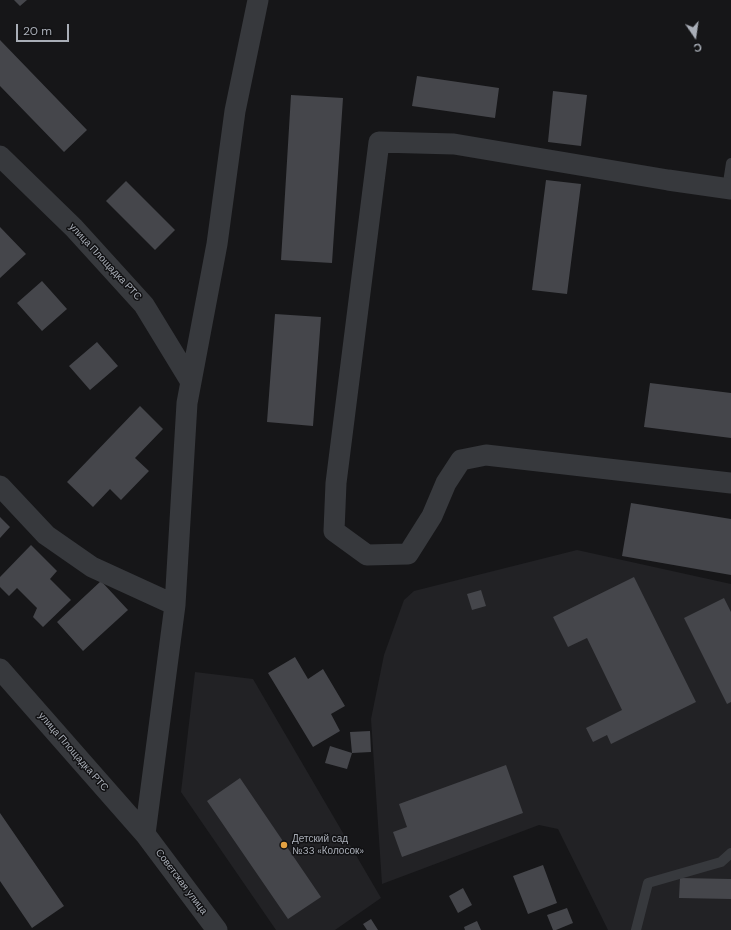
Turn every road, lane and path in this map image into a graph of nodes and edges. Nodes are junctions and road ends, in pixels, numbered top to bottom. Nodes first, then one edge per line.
1 (258, 0) edge
2 (0, 156) edge
3 (731, 163) edge
4 (729, 189) edge
5 (191, 382) junction
6 (731, 483) edge
7 (0, 486) edge
8 (175, 605) junction
9 (0, 669) edge
10 (145, 834) junction
11 (731, 853) edge
12 (217, 930) edge
13 (636, 930) edge

1 - 5 street
2 - 5 street, улица Площадка РТС
3 - 4 lane
4 - 6 street
5 - 8 street
7 - 8 street
8 - 10 street
9 - 10 street, улица Площадка РТС
10 - 12 street, Советская улица
11 - 13 lane

